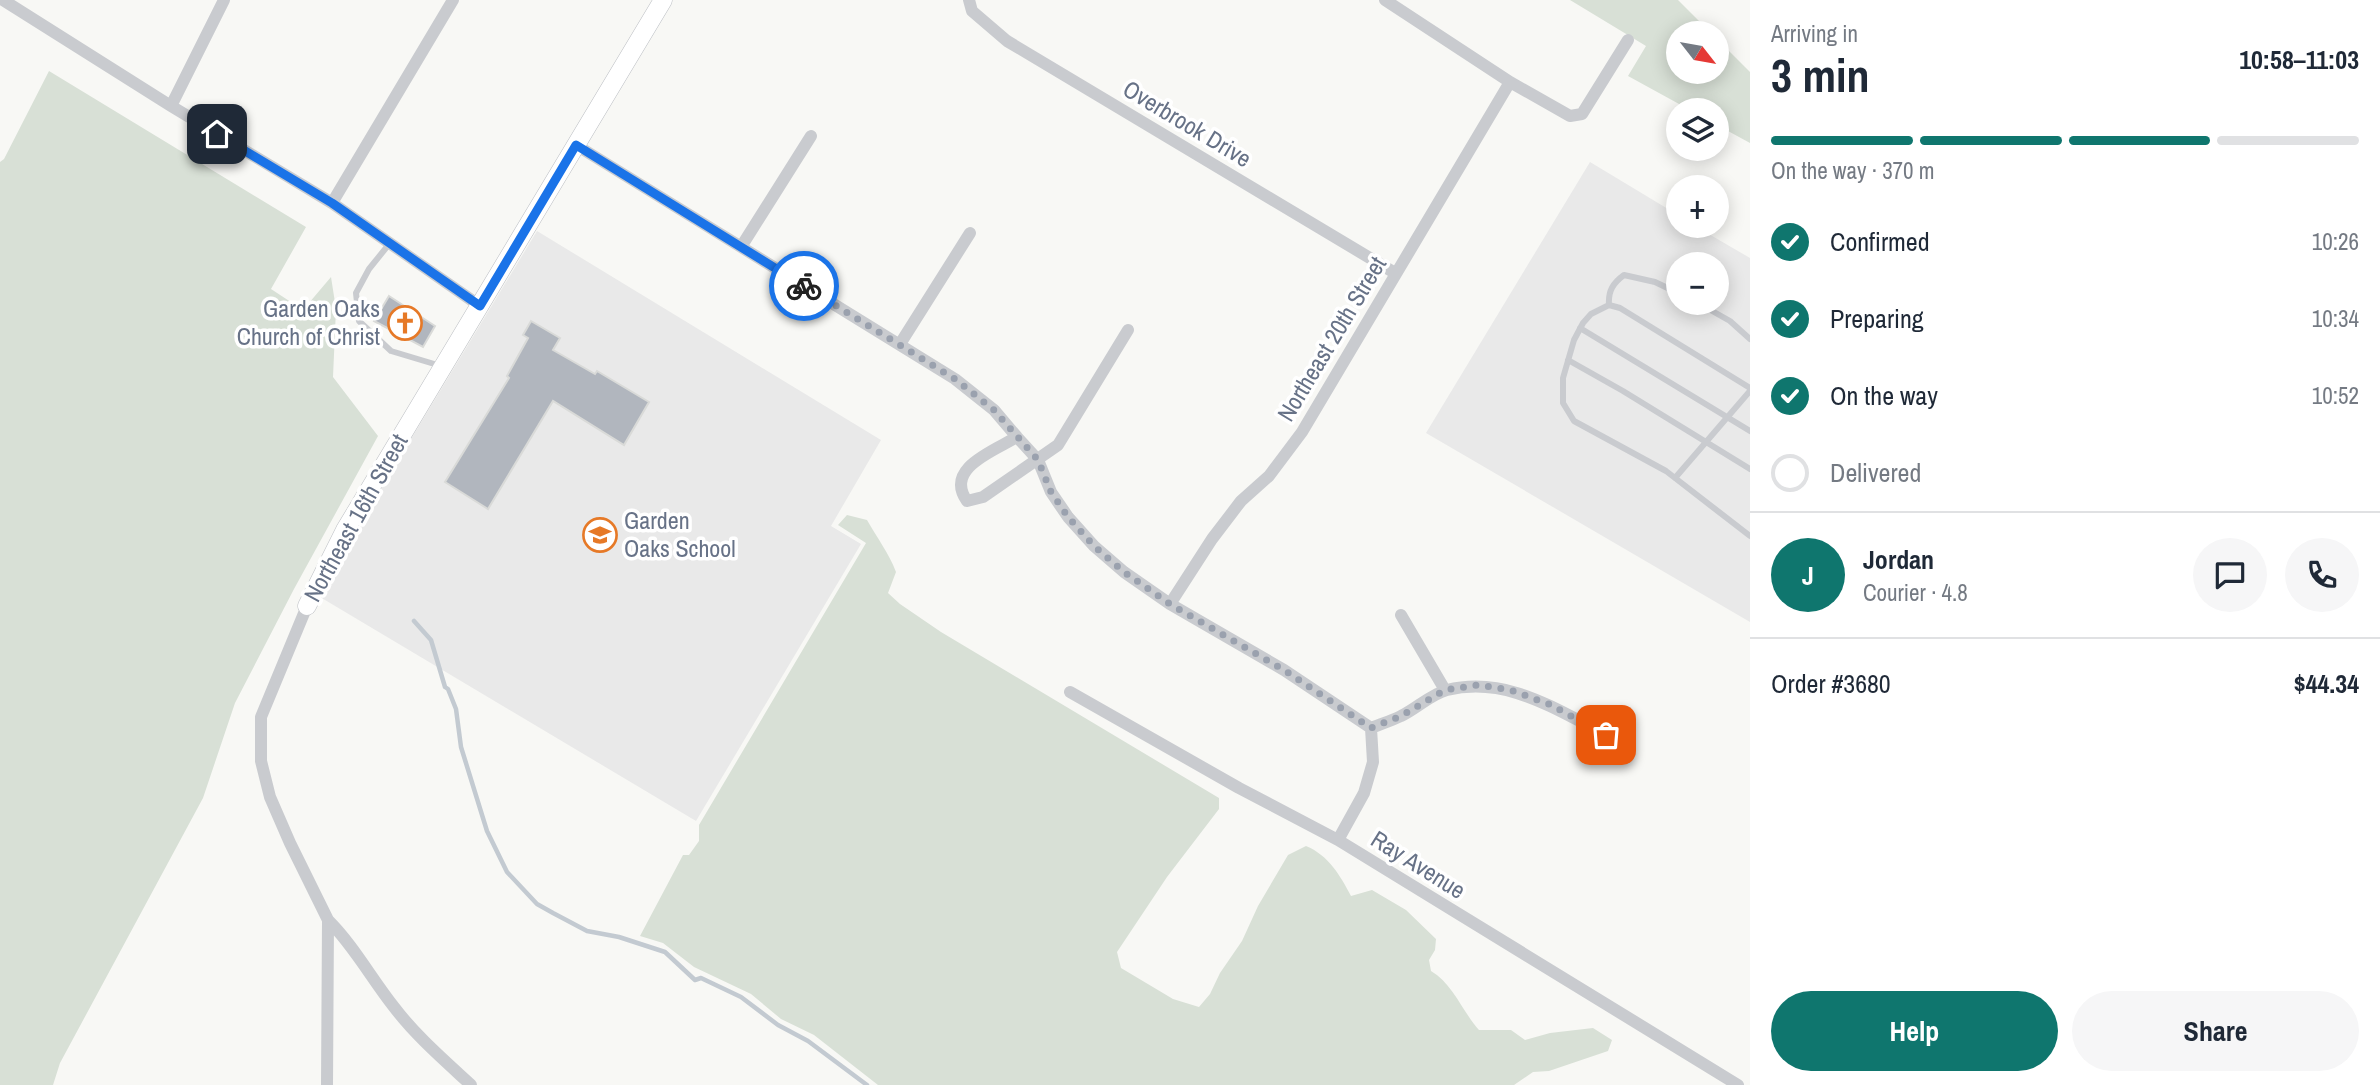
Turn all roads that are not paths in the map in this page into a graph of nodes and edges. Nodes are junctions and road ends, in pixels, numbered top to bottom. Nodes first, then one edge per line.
1 (3, 0) edge
2 (224, 0) edge
3 (453, 0) edge
4 (663, 0) edge
5 (969, 0) edge
6 (1385, 0) edge
7 (21, 5) edge
8 (1628, 40) dead end
9 (1510, 82) junction
10 (171, 106) junction
11 (811, 136) dead end
12 (576, 145) junction
13 (332, 203) junction
14 (970, 233) dead end
15 (390, 243) junction
16 (741, 247) junction
17 (1395, 273) junction
18 (1666, 287) edge
19 (1609, 305) junction
20 (480, 306) junction
21 (1719, 315) edge
22 (1580, 328) junction
23 (1128, 330) dead end
24 (1750, 339) edge
25 (900, 344) junction
26 (1568, 360) junction
27 (443, 367) junction
28 (1750, 390) edge
29 (1727, 417) junction
30 (1750, 431) edge
31 (1017, 437) junction
32 (1706, 442) junction
33 (1038, 460) junction
34 (1750, 469) edge
35 (1675, 478) junction
36 (1750, 536) edge
37 (1170, 604) junction
38 (307, 606) joint
39 (1401, 615) dead end
40 (1445, 690) junction
41 (1070, 692) dead end
42 (1371, 728) junction
43 (1622, 743) dead end
44 (1338, 840) junction
45 (328, 920) junction
46 (327, 1085) edge
47 (471, 1085) edge
48 (1738, 1085) edge

1 - 7 street
2 - 10 street
3 - 13 street
4 - 12 street, Northeast 16th Street
5 - 17 street, Overbrook Drive
6 - 9 street
7 - 10 street
8 - 9 street
9 - 17 street, Northeast 20th Street
10 - 13 street
11 - 16 street
12 - 16 street
12 - 20 street, Northeast 16th Street
13 - 15 street
14 - 25 street
15 - 20 street
15 - 27 lane
16 - 25 street
17 - 37 street, Northeast 20th Street
18 - 19 lane
19 - 22 lane
19 - 28 lane
20 - 27 street, Northeast 16th Street
21 - 24 lane
22 - 26 lane
22 - 29 lane
23 - 33 street
25 - 31 street
26 - 32 lane
26 - 35 lane
27 - 38 street, Northeast 16th Street
28 - 29 lane
29 - 30 lane
29 - 32 lane
31 - 33 street
31 - 33 street
32 - 34 lane
32 - 35 lane
33 - 37 street
35 - 36 lane
37 - 42 street
38 - 45 street, Northeast 16th Street
39 - 40 street
40 - 42 street
40 - 43 street
41 - 44 street, Ray Avenue
42 - 44 street
44 - 48 street, Ray Avenue
45 - 46 street, Northeast 16th Street
45 - 47 street

